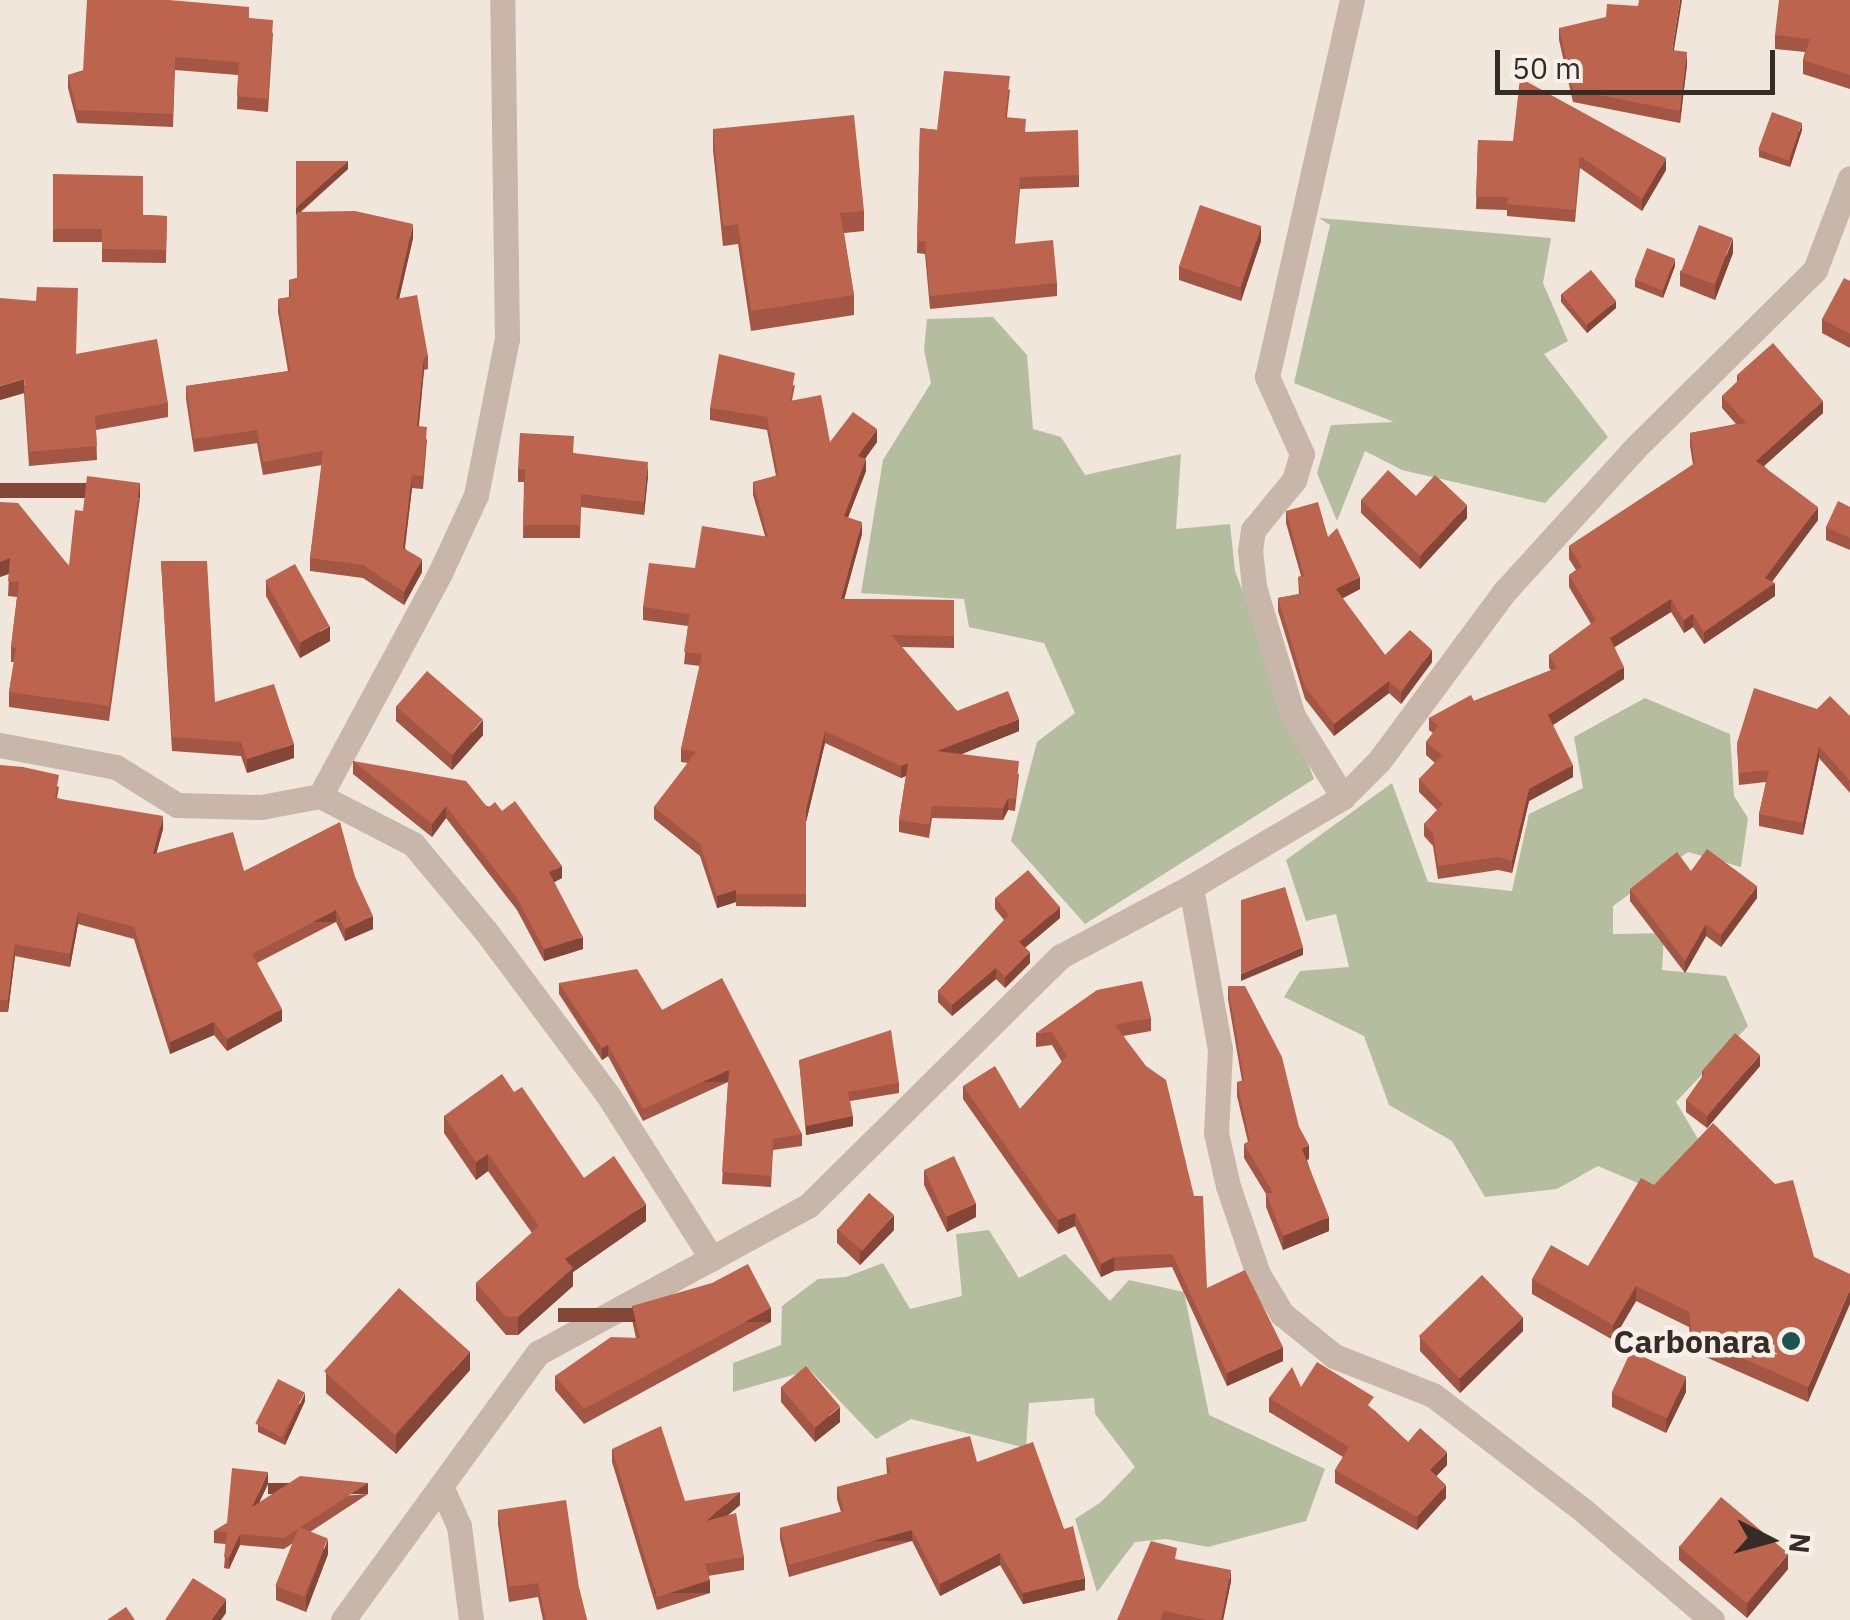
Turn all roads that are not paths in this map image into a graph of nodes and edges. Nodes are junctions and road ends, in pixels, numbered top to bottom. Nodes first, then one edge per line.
1 (502, 0) edge
2 (1352, 0) edge
3 (1850, 178) edge
4 (0, 745) edge
5 (320, 796) junction
6 (1343, 797) junction
7 (1191, 888) junction
8 (712, 1258) junction
9 (441, 1486) junction
10 (342, 1620) edge
11 (471, 1620) edge
12 (1712, 1620) edge

1 - 5 street
2 - 6 street
3 - 6 street
4 - 5 street
5 - 8 street
6 - 7 street
7 - 8 street
7 - 12 street
8 - 9 street
9 - 10 street
9 - 11 street

